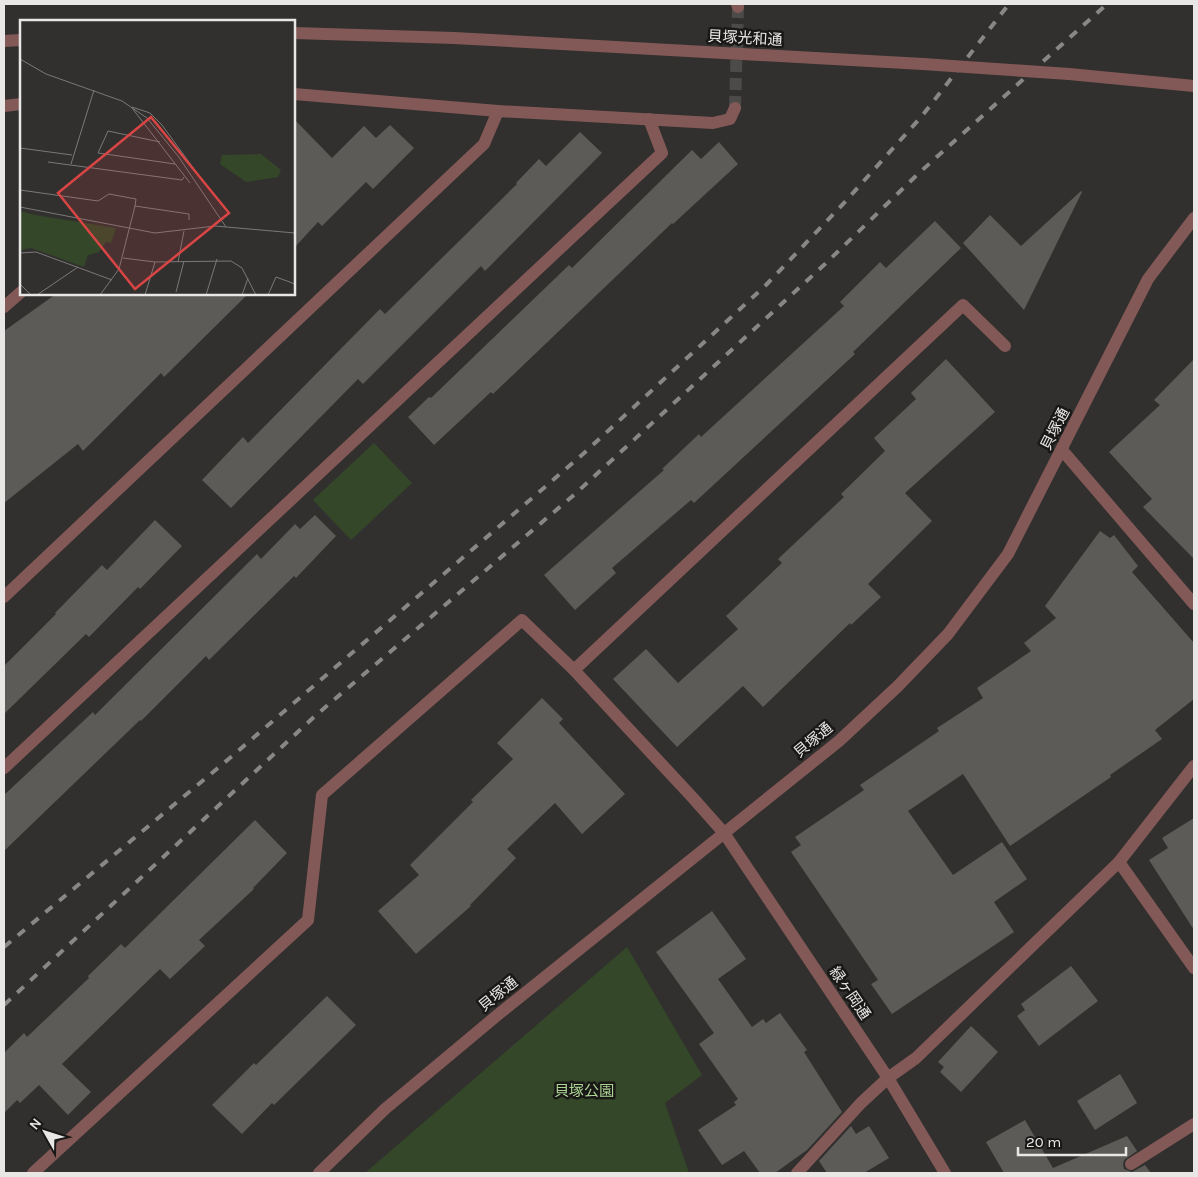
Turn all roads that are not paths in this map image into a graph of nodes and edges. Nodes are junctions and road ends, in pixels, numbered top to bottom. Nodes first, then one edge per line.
1 (295, 33) edge
2 (20, 40) edge
3 (4, 41) edge
4 (1194, 86) edge
5 (295, 94) edge
6 (20, 104) edge
7 (4, 106) edge
8 (735, 108) dead end
9 (498, 111) junction
10 (649, 119) junction
11 (1194, 218) edge
12 (20, 293) edge
13 (4, 307) edge
14 (1005, 346) dead end
15 (1062, 450) junction
16 (4, 596) edge
17 (1194, 604) edge
18 (574, 670) junction
19 (1194, 766) edge
20 (4, 768) edge
21 (724, 833) junction
22 (1118, 862) junction
23 (1194, 968) edge
24 (888, 1078) junction
25 (1194, 1124) edge
26 (1131, 1164) dead end
27 (33, 1173) edge
28 (319, 1173) edge
29 (797, 1173) edge
30 (945, 1173) edge

1 - 4 street, 貝塚光和通, bridge
2 - 3 street
5 - 9 street
6 - 7 street
8 - 10 street
9 - 10 street
9 - 16 street
10 - 20 street
11 - 15 street, 貝塚通
12 - 13 street
14 - 18 street
15 - 17 street
15 - 21 street, 貝塚通
18 - 21 street, 緑ヶ岡通
18 - 27 street, 緑ヶ岡通
19 - 22 street
21 - 24 street, 緑ヶ岡通
21 - 28 street, 貝塚通
22 - 23 street
22 - 24 street
24 - 29 street
24 - 30 street, 緑ヶ岡通
25 - 26 street

